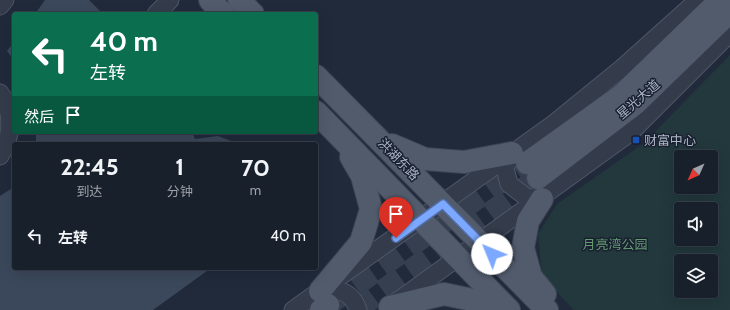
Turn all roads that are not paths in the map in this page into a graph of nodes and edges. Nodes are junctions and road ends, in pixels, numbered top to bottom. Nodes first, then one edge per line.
1 (5, 0) edge
2 (170, 0) edge
3 (210, 0) edge
4 (239, 0) edge
5 (698, 0) edge
6 (720, 0) edge
7 (0, 6) edge
8 (158, 12) edge
9 (221, 12) edge
10 (251, 12) edge
11 (730, 12) edge
12 (730, 32) edge
13 (318, 78) edge
14 (0, 93) edge
15 (318, 114) edge
16 (336, 132) junction
17 (380, 140) junction
18 (0, 156) edge
19 (530, 173) junction
20 (443, 204) junction
21 (421, 220) junction
22 (480, 243) junction
23 (458, 259) junction
24 (323, 302) edge
25 (388, 309) edge
26 (293, 310) edge
27 (358, 310) edge
28 (495, 310) edge
29 (509, 310) edge
30 (548, 310) edge
31 (559, 310) edge

1 - 7 street
2 - 8 street
3 - 9 main road
4 - 10 main road
5 - 19 street
6 - 19 main road, 星光大道
11 - 19 main road, 星光大道
12 - 19 street
13 - 17 main road, 洪湖东路
14 - 18 street
15 - 16 main road, 洪湖东路
16 - 21 main road, 洪湖东路
16 - 24 main road
17 - 19 main road
17 - 20 main road, 洪湖东路
19 - 20 street
19 - 22 street
19 - 31 main road
20 - 21 street
20 - 22 main road, 洪湖东路
21 - 23 main road, 洪湖东路
21 - 24 street
22 - 23 street
22 - 30 main road, 洪湖东路
23 - 25 street
23 - 29 main road, 洪湖东路
24 - 26 street
24 - 27 street
25 - 28 main road

